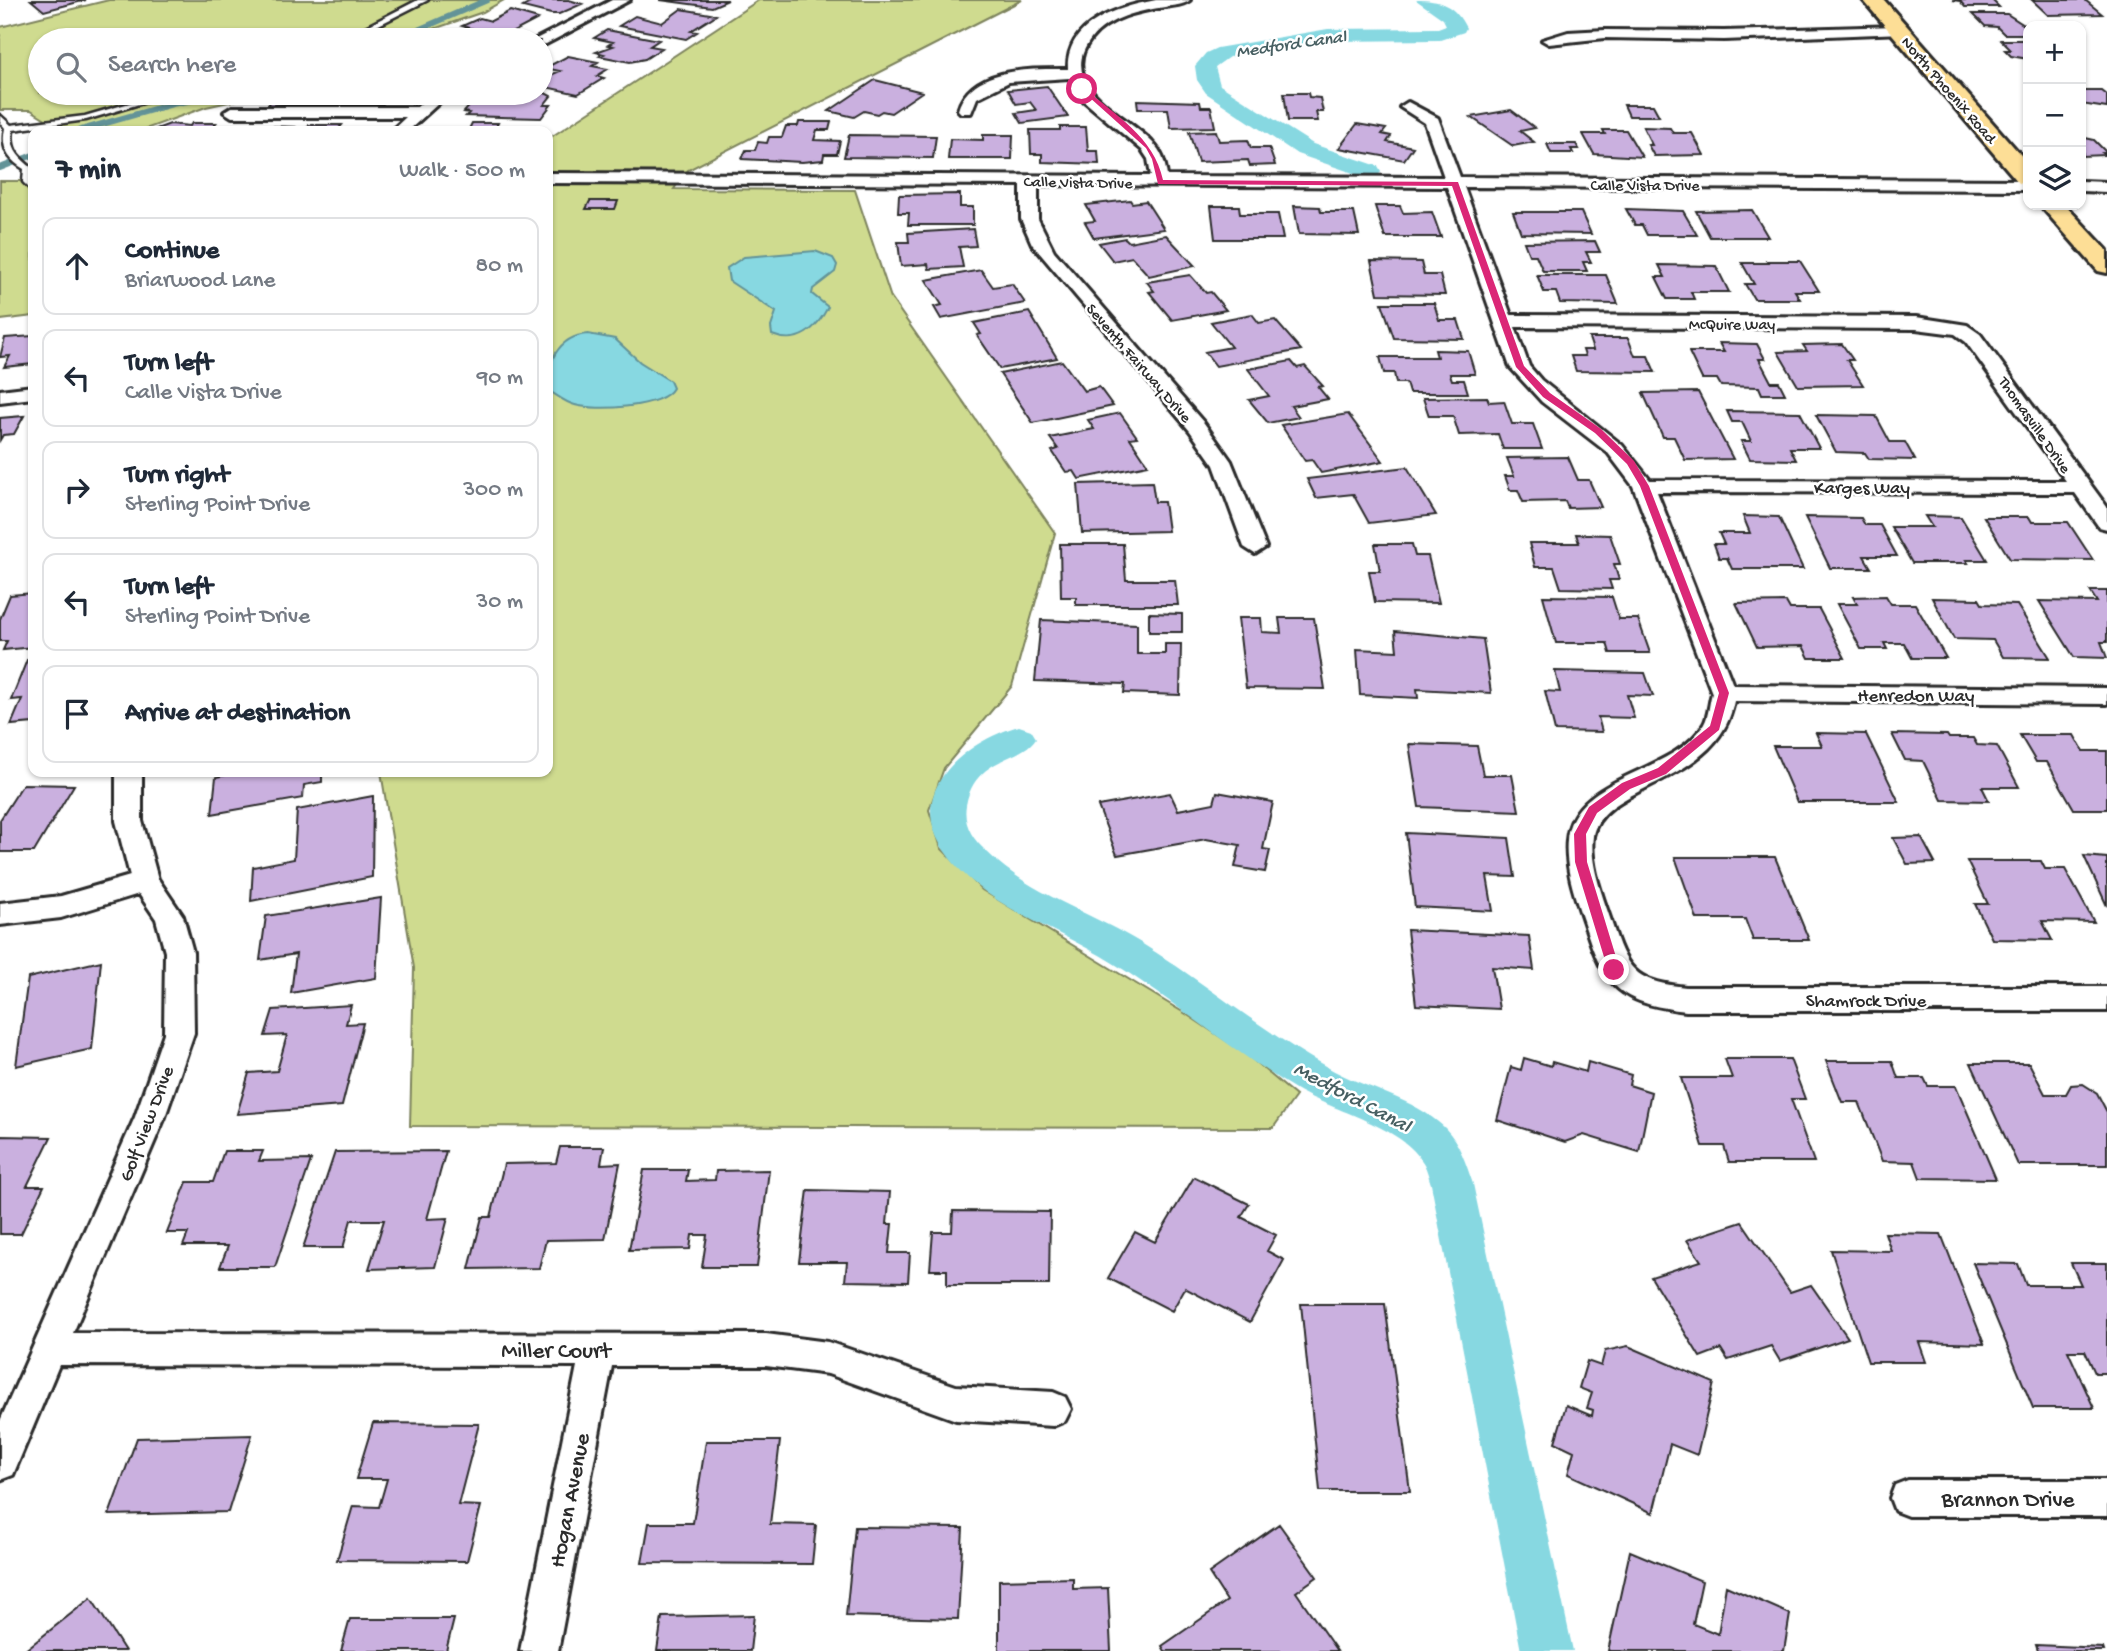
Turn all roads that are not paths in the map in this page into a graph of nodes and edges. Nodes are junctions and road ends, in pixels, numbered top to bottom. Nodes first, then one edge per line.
1 (425, 0) edge
2 (623, 0) edge
3 (1183, 0) edge
4 (1873, 0) edge
5 (368, 28) edge
6 (1898, 30) junction
7 (553, 35) edge
8 (1549, 40) dead end
9 (1075, 74) junction
10 (131, 105) edge
11 (432, 105) edge
12 (1408, 107) dead end
13 (966, 110) dead end
14 (232, 112) dead end
15 (0, 117) edge
16 (419, 121) edge
17 (9, 128) junction
18 (28, 168) edge
19 (2023, 172) edge
20 (553, 178) edge
21 (1030, 181) junction
22 (1160, 182) junction
23 (1455, 184) junction
24 (2023, 185) edge
25 (2086, 186) edge
26 (2107, 187) edge
27 (2057, 210) edge
28 (2107, 265) edge
29 (1503, 321) junction
30 (1960, 329) joint
31 (28, 393) edge
32 (0, 396) edge
33 (1644, 486) junction
34 (2080, 487) junction
35 (2107, 522) edge
36 (1255, 547) dead end
37 (1724, 693) junction
38 (2107, 696) edge
39 (129, 777) edge
40 (145, 882) junction
41 (0, 914) edge
42 (2107, 999) edge
43 (51, 1349) junction
44 (598, 1349) junction
45 (1053, 1409) dead end
46 (0, 1462) edge
47 (1908, 1498) dead end
48 (2107, 1498) edge
49 (539, 1651) edge

1 - 5 lane
2 - 7 street
3 - 9 street
4 - 6 main road, North Phoenix Road
6 - 8 street
6 - 19 main road, North Phoenix Road
9 - 13 street
9 - 22 street
10 - 17 lane
11 - 16 street
12 - 23 street
14 - 16 street
15 - 17 lane
17 - 18 lane
20 - 21 street, Calle Vista Drive
21 - 22 street, Calle Vista Drive
21 - 36 street, Seventh Fairway Drive
22 - 23 street, Calle Vista Drive
23 - 24 street, Calle Vista Drive
23 - 29 street
25 - 26 street
27 - 28 main road
29 - 30 street, McQuire Way
29 - 33 street
30 - 34 street, Thomasville Drive
31 - 32 street
33 - 34 street, Karges Way
33 - 37 street
34 - 35 street, Thomasville Drive
37 - 38 street, Henredon Way
37 - 42 street, Shamrock Drive
39 - 40 street, Golf View Drive
40 - 41 street
40 - 43 street, Golf View Drive
43 - 44 street, Miller Court
43 - 46 street, Golf View Drive
44 - 45 street, Miller Court
44 - 49 street, Hogan Avenue
47 - 48 street, Brannon Drive

